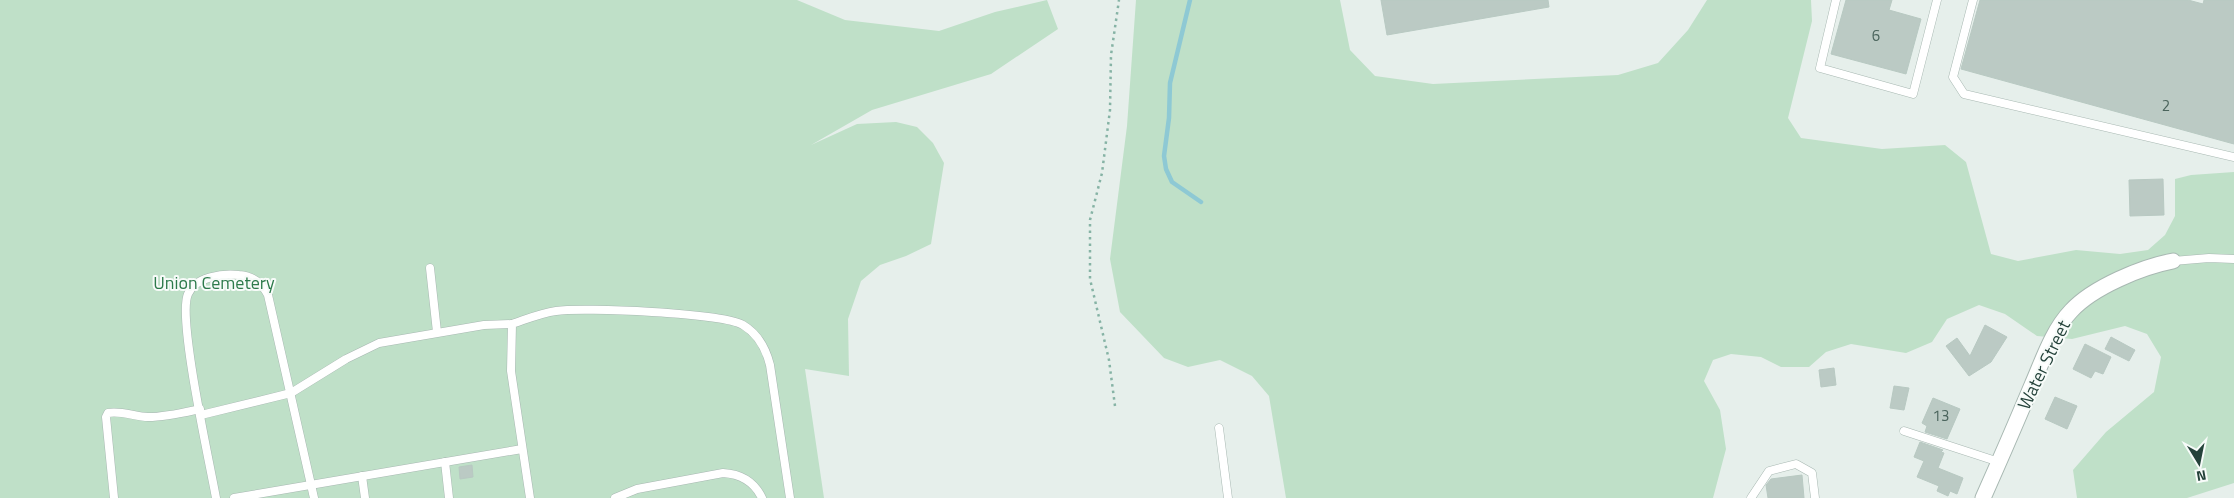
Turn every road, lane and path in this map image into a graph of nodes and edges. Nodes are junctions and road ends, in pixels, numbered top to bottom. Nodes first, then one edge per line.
1 (1119, 0) edge
2 (1836, 0) edge
3 (1937, 0) edge
4 (1973, 0) edge
5 (2234, 157) edge
6 (2234, 259) edge
7 (2173, 261) joint
8 (430, 268) dead end
9 (512, 324) junction
10 (437, 332) junction
11 (291, 393) junction
12 (1115, 406) dead end
13 (200, 412) junction
14 (1219, 428) dead end
15 (1904, 431) dead end
16 (522, 448) junction
17 (445, 462) junction
18 (1999, 462) junction
19 (362, 476) junction
20 (312, 485) junction
21 (114, 498) edge
22 (216, 498) edge
23 (234, 498) edge
24 (314, 498) edge
25 (365, 498) edge
26 (449, 498) edge
27 (530, 498) edge
28 (615, 498) edge
29 (762, 498) edge
30 (790, 498) edge
31 (1228, 498) edge
32 (1751, 498) edge
33 (1815, 498) edge
34 (1983, 498) edge

1 - 12 path
2 - 3 lane
4 - 5 lane
6 - 7 lane
7 - 18 street, Water Street
8 - 10 lane
9 - 10 lane
9 - 16 lane
9 - 30 lane
10 - 11 lane
11 - 13 lane
11 - 13 lane
11 - 20 lane
13 - 21 lane
13 - 22 lane
14 - 31 lane
15 - 18 lane
16 - 17 lane
16 - 27 lane
17 - 19 lane
17 - 26 lane
18 - 34 street, Water Street
19 - 20 lane
19 - 25 lane
20 - 23 lane
20 - 24 lane
28 - 29 lane
32 - 33 lane

